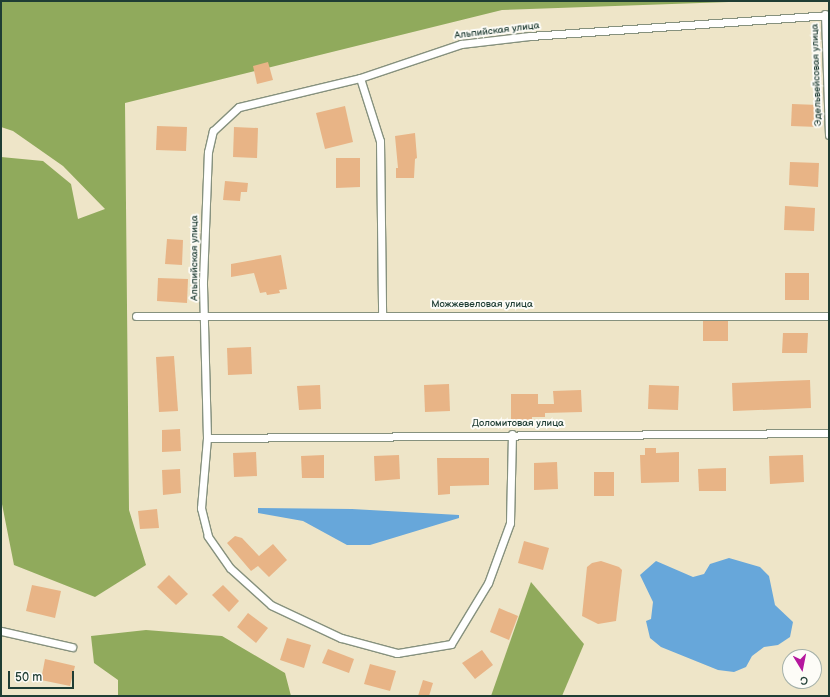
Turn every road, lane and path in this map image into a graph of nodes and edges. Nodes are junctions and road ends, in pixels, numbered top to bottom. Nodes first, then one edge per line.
1 (827, 14) edge
2 (360, 78) junction
3 (829, 135) edge
4 (382, 315) junction
5 (136, 316) dead end
6 (829, 316) edge
7 (206, 317) junction
8 (829, 433) edge
9 (512, 434) junction
10 (207, 438) junction
11 (1, 631) edge
12 (72, 647) dead end

1 - 2 street, Альпийская улица
1 - 3 street, Эдельвейсовая улица
2 - 4 street
2 - 7 street, Альпийская улица
4 - 6 street, Можжевеловая улица
4 - 7 street, Можжевеловая улица
5 - 7 street, Можжевеловая улица
7 - 10 street, Альпийская улица
8 - 9 street, Доломитовая улица
9 - 10 street, Доломитовая улица
9 - 10 street, Альпийская улица
11 - 12 street

